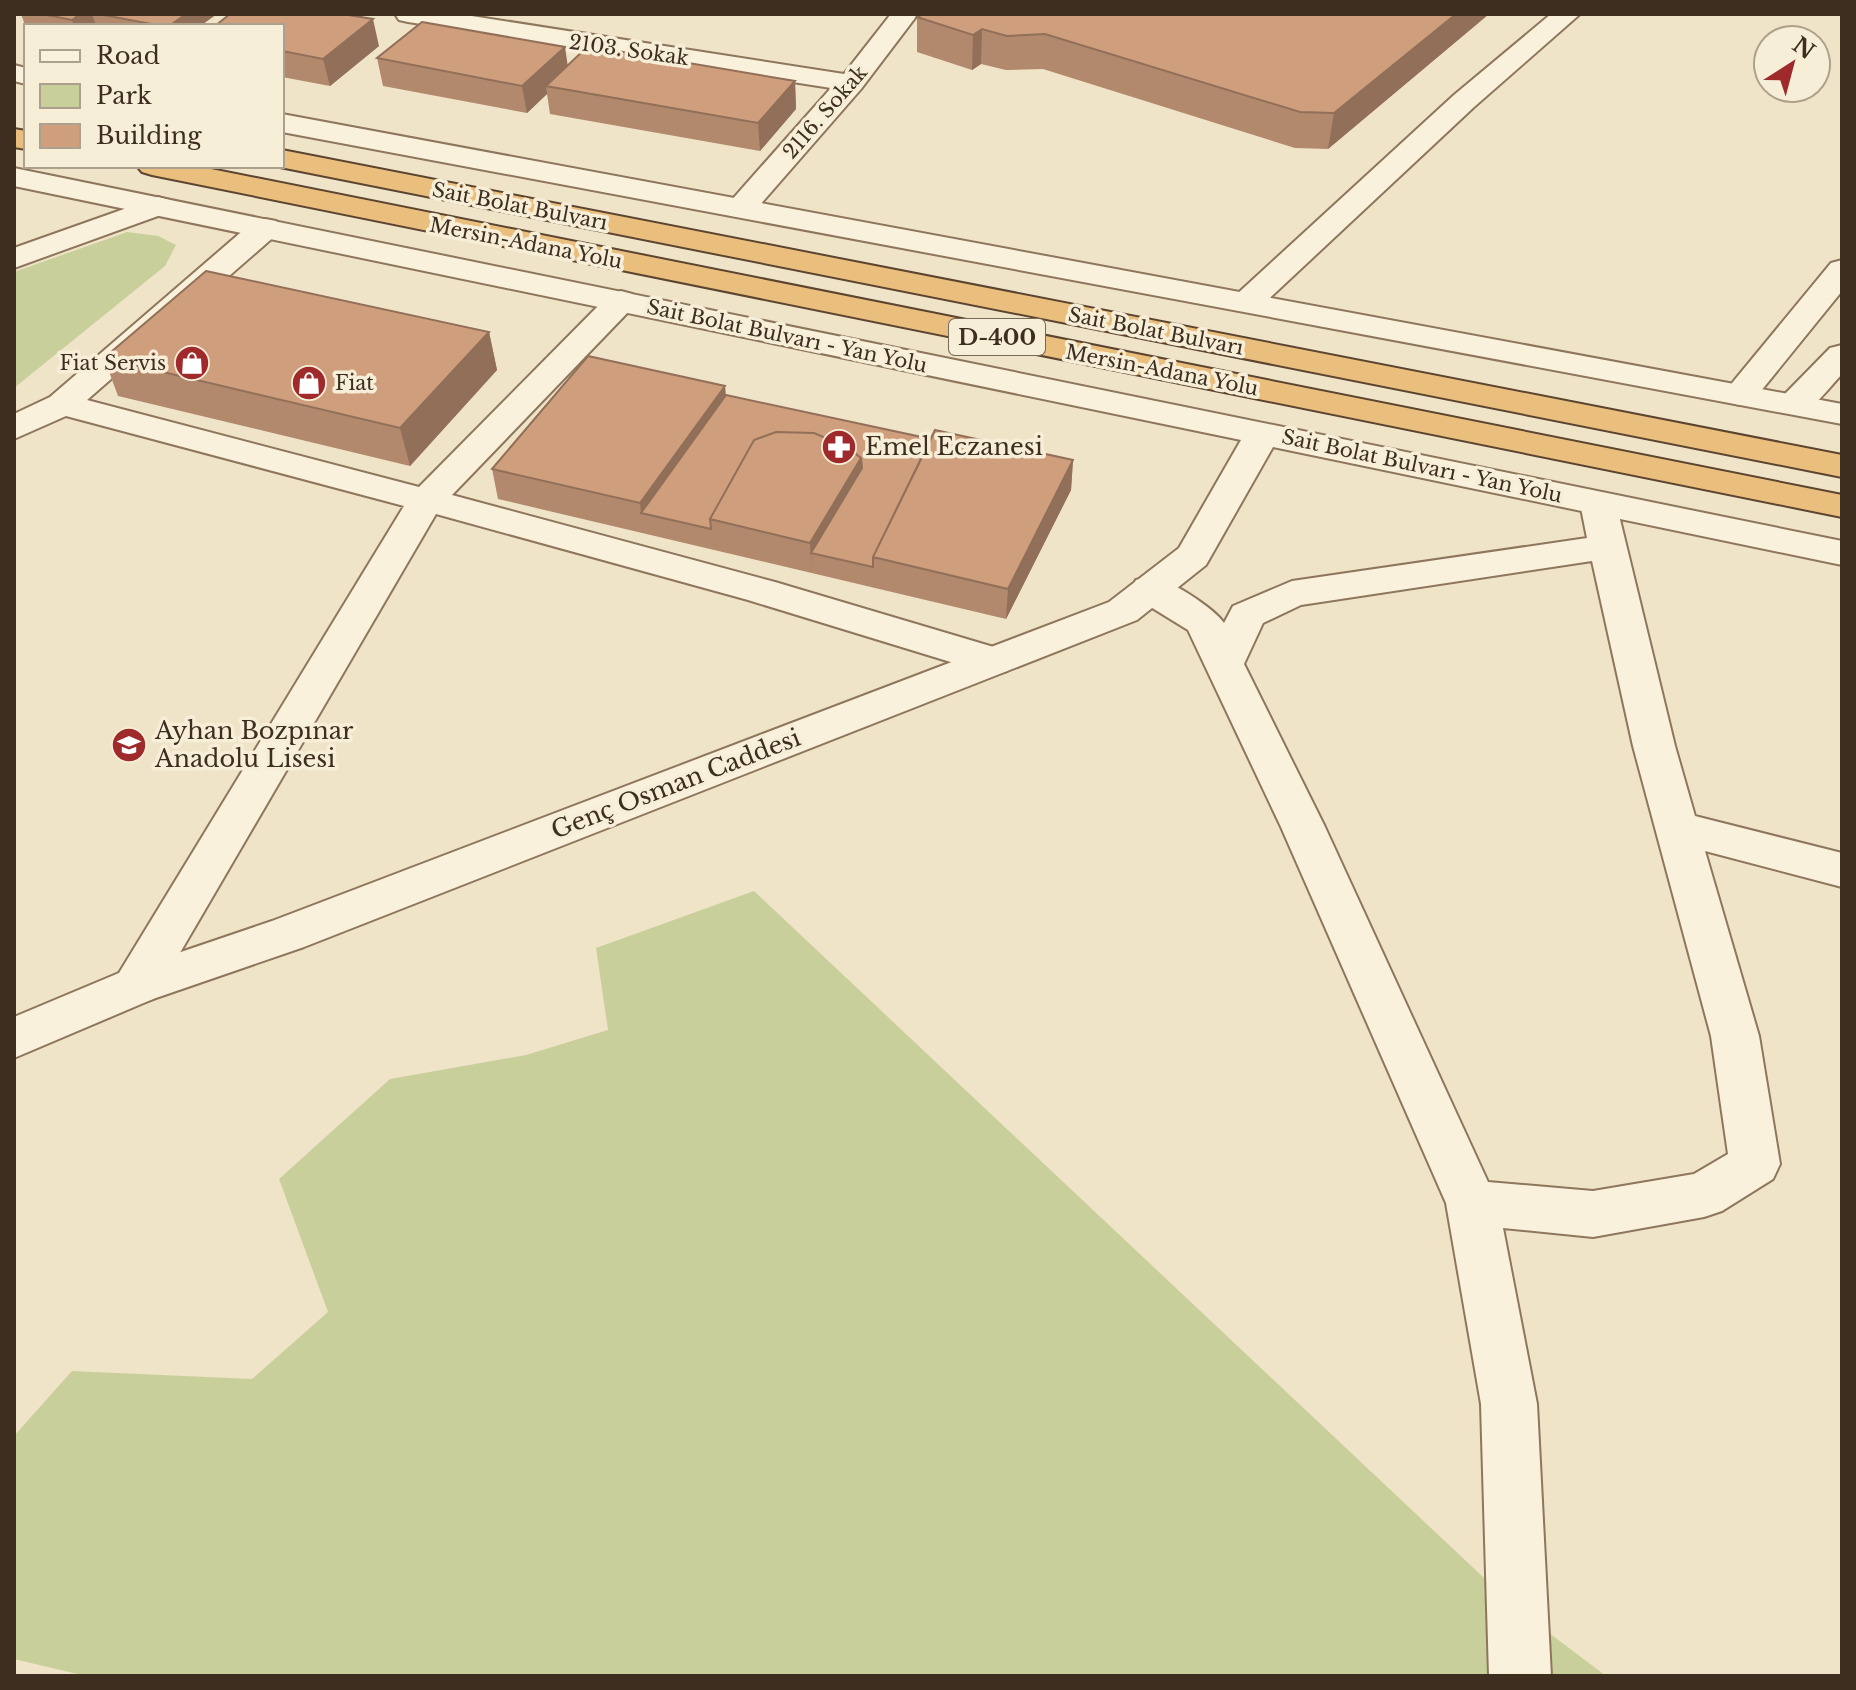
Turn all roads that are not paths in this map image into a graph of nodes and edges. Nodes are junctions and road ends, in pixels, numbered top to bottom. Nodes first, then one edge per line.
1 (408, 14) edge
2 (584, 14) edge
3 (905, 14) edge
4 (1567, 14) edge
5 (555, 39) junction
6 (851, 83) junction
7 (284, 123) edge
8 (284, 159) edge
9 (162, 168) edge
10 (14, 177) edge
11 (158, 206) junction
12 (741, 208) junction
13 (265, 228) junction
14 (14, 259) edge
15 (1842, 270) edge
16 (621, 301) junction
17 (1247, 302) junction
18 (1842, 355) edge
19 (1740, 395) junction
20 (62, 404) junction
21 (1793, 405) junction
22 (1842, 414) edge
23 (14, 428) edge
24 (1263, 433) junction
25 (1842, 466) edge
26 (425, 502) junction
27 (1598, 503) junction
28 (1842, 506) edge
29 (1608, 547) junction
30 (1842, 553) edge
31 (1150, 589) junction
32 (993, 661) junction
33 (1224, 665) junction
34 (1677, 827) junction
35 (1842, 870) edge
36 (136, 986) junction
37 (14, 1038) edge
38 (1472, 1203) junction
39 (1520, 1676) edge

1 - 5 street, 2103. Sokak
2 - 5 street
3 - 6 street, 2116. Sokak
4 - 17 street
5 - 6 street, 2103. Sokak
6 - 12 street, 2116. Sokak
7 - 12 street
8 - 25 highway, Sait Bolat Bulvarı / D-400
9 - 28 highway, Mersin-Adana Yolu / D-400
10 - 11 street, Sait Bolat Bulvarı - Yan Yolu
11 - 13 street, Sait Bolat Bulvarı - Yan Yolu
11 - 14 street
12 - 17 street
13 - 16 street, Sait Bolat Bulvarı - Yan Yolu
13 - 20 street
15 - 19 street
16 - 24 street, Sait Bolat Bulvarı - Yan Yolu
16 - 26 street
17 - 19 street
18 - 21 street
19 - 21 street
20 - 23 street
20 - 26 street
21 - 22 street
24 - 27 street, Sait Bolat Bulvarı - Yan Yolu
24 - 31 street, Genç Osman Caddesi
26 - 32 street
26 - 36 street
27 - 29 street
27 - 30 street, Sait Bolat Bulvarı - Yan Yolu
29 - 33 street
29 - 34 street
31 - 32 street, Genç Osman Caddesi
31 - 33 street
32 - 36 street, Genç Osman Caddesi
33 - 38 street
34 - 35 street
34 - 38 street
36 - 37 street, Genç Osman Caddesi
38 - 39 street

